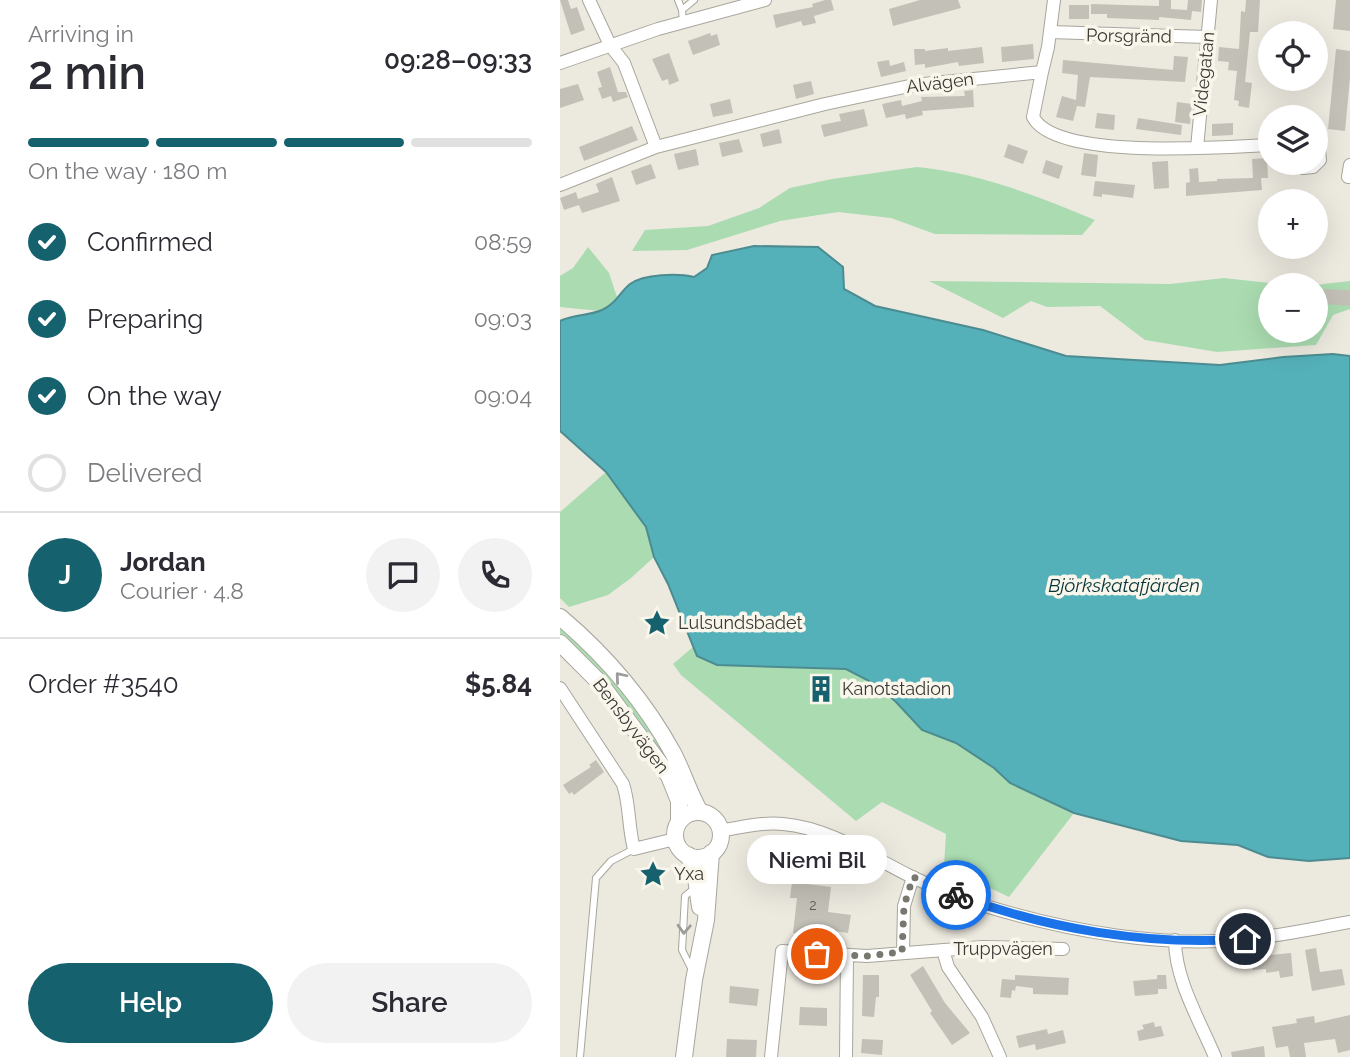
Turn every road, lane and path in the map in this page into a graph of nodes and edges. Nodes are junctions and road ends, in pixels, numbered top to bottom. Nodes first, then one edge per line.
1 (589, 0) edge
2 (678, 0) edge
3 (694, 0) edge
4 (765, 0) edge
5 (1054, 0) edge
6 (1212, 0) edge
7 (682, 17) junction
8 (1050, 32) junction
9 (1208, 37) junction
10 (611, 46) junction
11 (560, 63) edge
12 (1042, 72) junction
13 (1258, 145) edge
14 (656, 147) junction
15 (1197, 148) junction
16 (560, 185) edge
17 (560, 617) edge
18 (560, 643) edge
19 (560, 688) edge
20 (700, 812) junction
21 (680, 821) junction
22 (720, 831) junction
23 (675, 839) junction
24 (634, 849) junction
25 (711, 853) junction
26 (688, 855) junction
27 (913, 877) junction
28 (698, 886) junction
29 (1350, 922) edge
30 (1175, 940) junction
31 (700, 945) junction
32 (1063, 949) dead end
33 (943, 950) junction
34 (902, 952) junction
35 (847, 956) junction
36 (695, 975) junction
37 (580, 1057) edge
38 (684, 1057) edge
39 (771, 1057) edge
40 (846, 1057) edge
41 (1000, 1057) edge
42 (1215, 1057) edge

1 - 10 street
2 - 7 lane
3 - 7 lane
4 - 7 street
5 - 8 street
6 - 9 street, Videgatan
7 - 10 street
8 - 9 street, Porsgränd
8 - 12 street
9 - 15 street, Videgatan
10 - 11 street
10 - 14 street
12 - 14 street, Alvägen
12 - 15 street
13 - 15 street
14 - 16 street, Alvägen
20 -> 17 main road, Bensbyvägen
18 - 21 main road, Bensbyvägen
19 - 24 street
20 - 21 main road
20 - 22 main road
21 - 23 main road
22 - 25 main road
22 - 27 street
23 - 24 street
23 - 26 main road
24 - 37 lane
25 - 26 main road
25 - 31 main road
26 - 28 main road
27 - 30 street
27 - 34 street
28 - 31 main road
28 -> 36 lane
29 - 30 street
30 - 42 street
31 - 36 main road
32 - 33 street, Truppvägen
33 - 34 street, Truppvägen
33 - 41 street, Truppvägen
34 - 35 street, Truppvägen
35 - 39 street, Truppvägen
35 - 40 street
36 - 38 main road

